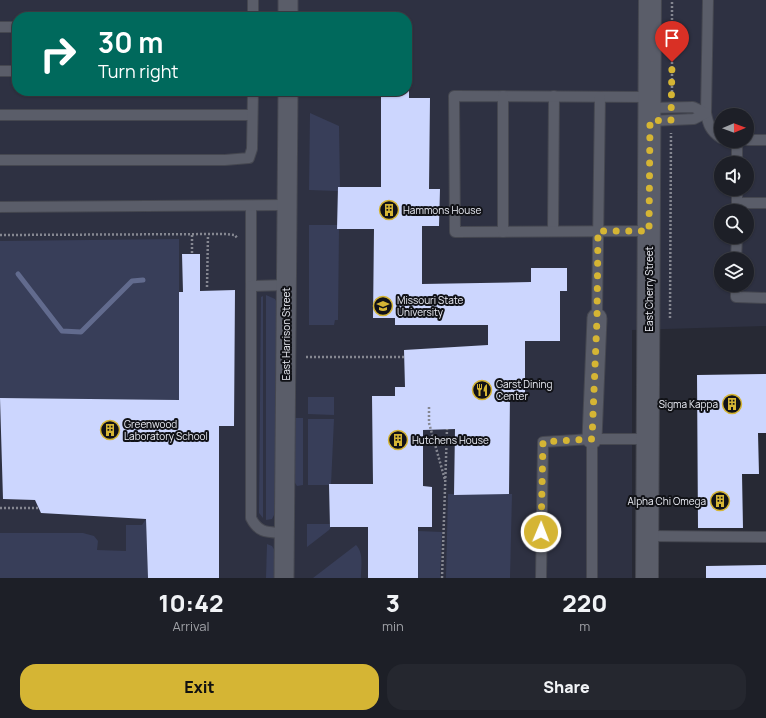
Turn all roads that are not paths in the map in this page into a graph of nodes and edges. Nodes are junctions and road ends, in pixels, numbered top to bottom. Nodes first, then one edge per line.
1 (253, 0) edge
2 (288, 0) edge
3 (650, 0) edge
4 (708, 0) edge
5 (253, 12) edge
6 (288, 12) edge
7 (0, 27) edge
8 (12, 27) edge
9 (0, 71) edge
10 (12, 71) edge
11 (253, 96) edge
12 (288, 96) edge
13 (503, 96) junction
14 (554, 96) junction
15 (600, 96) junction
16 (650, 109) junction
17 (706, 113) junction
18 (0, 115) edge
19 (252, 115) junction
20 (714, 133) edge
21 (754, 140) edge
22 (766, 140) edge
23 (0, 160) edge
24 (766, 204) edge
25 (287, 205) junction
26 (754, 205) edge
27 (251, 206) junction
28 (0, 208) edge
29 (553, 231) junction
30 (598, 231) junction
31 (649, 231) junction
32 (503, 232) junction
33 (286, 285) junction
34 (251, 286) junction
35 (736, 292) edge
36 (766, 298) edge
37 (597, 318) joint
38 (592, 439) junction
39 (648, 439) junction
40 (285, 533) junction
41 (647, 536) junction
42 (766, 537) edge
43 (284, 578) edge
44 (541, 578) edge
45 (592, 578) edge
46 (647, 578) edge

1 - 5 lane
2 - 6 street
3 - 16 street, East Cherry Street
4 - 17 lane
7 - 8 lane
9 - 10 lane
11 - 19 lane
12 - 25 street, East Harrison Street
13 - 14 lane
13 - 32 lane
13 - 32 lane
14 - 15 lane
14 - 29 lane
15 - 16 lane
15 - 30 lane
16 - 17 lane
16 - 17 lane
16 - 31 street, East Cherry Street
17 - 20 lane
18 - 19 lane
19 - 23 lane
21 - 22 lane
24 - 26 lane
25 - 27 lane
25 - 33 street, East Harrison Street
27 - 28 lane
27 - 34 lane
29 - 30 lane
29 - 32 lane
30 - 31 lane
30 - 37 lane
31 - 39 street, East Cherry Street
33 - 34 lane
33 - 40 street, East Harrison Street
34 - 40 lane
35 - 36 lane
37 - 38 street
38 - 39 lane
38 - 44 lane
38 - 45 lane
39 - 41 street, East Cherry Street
40 - 43 street, East Harrison Street
41 - 42 lane
41 - 46 street, East Cherry Street

